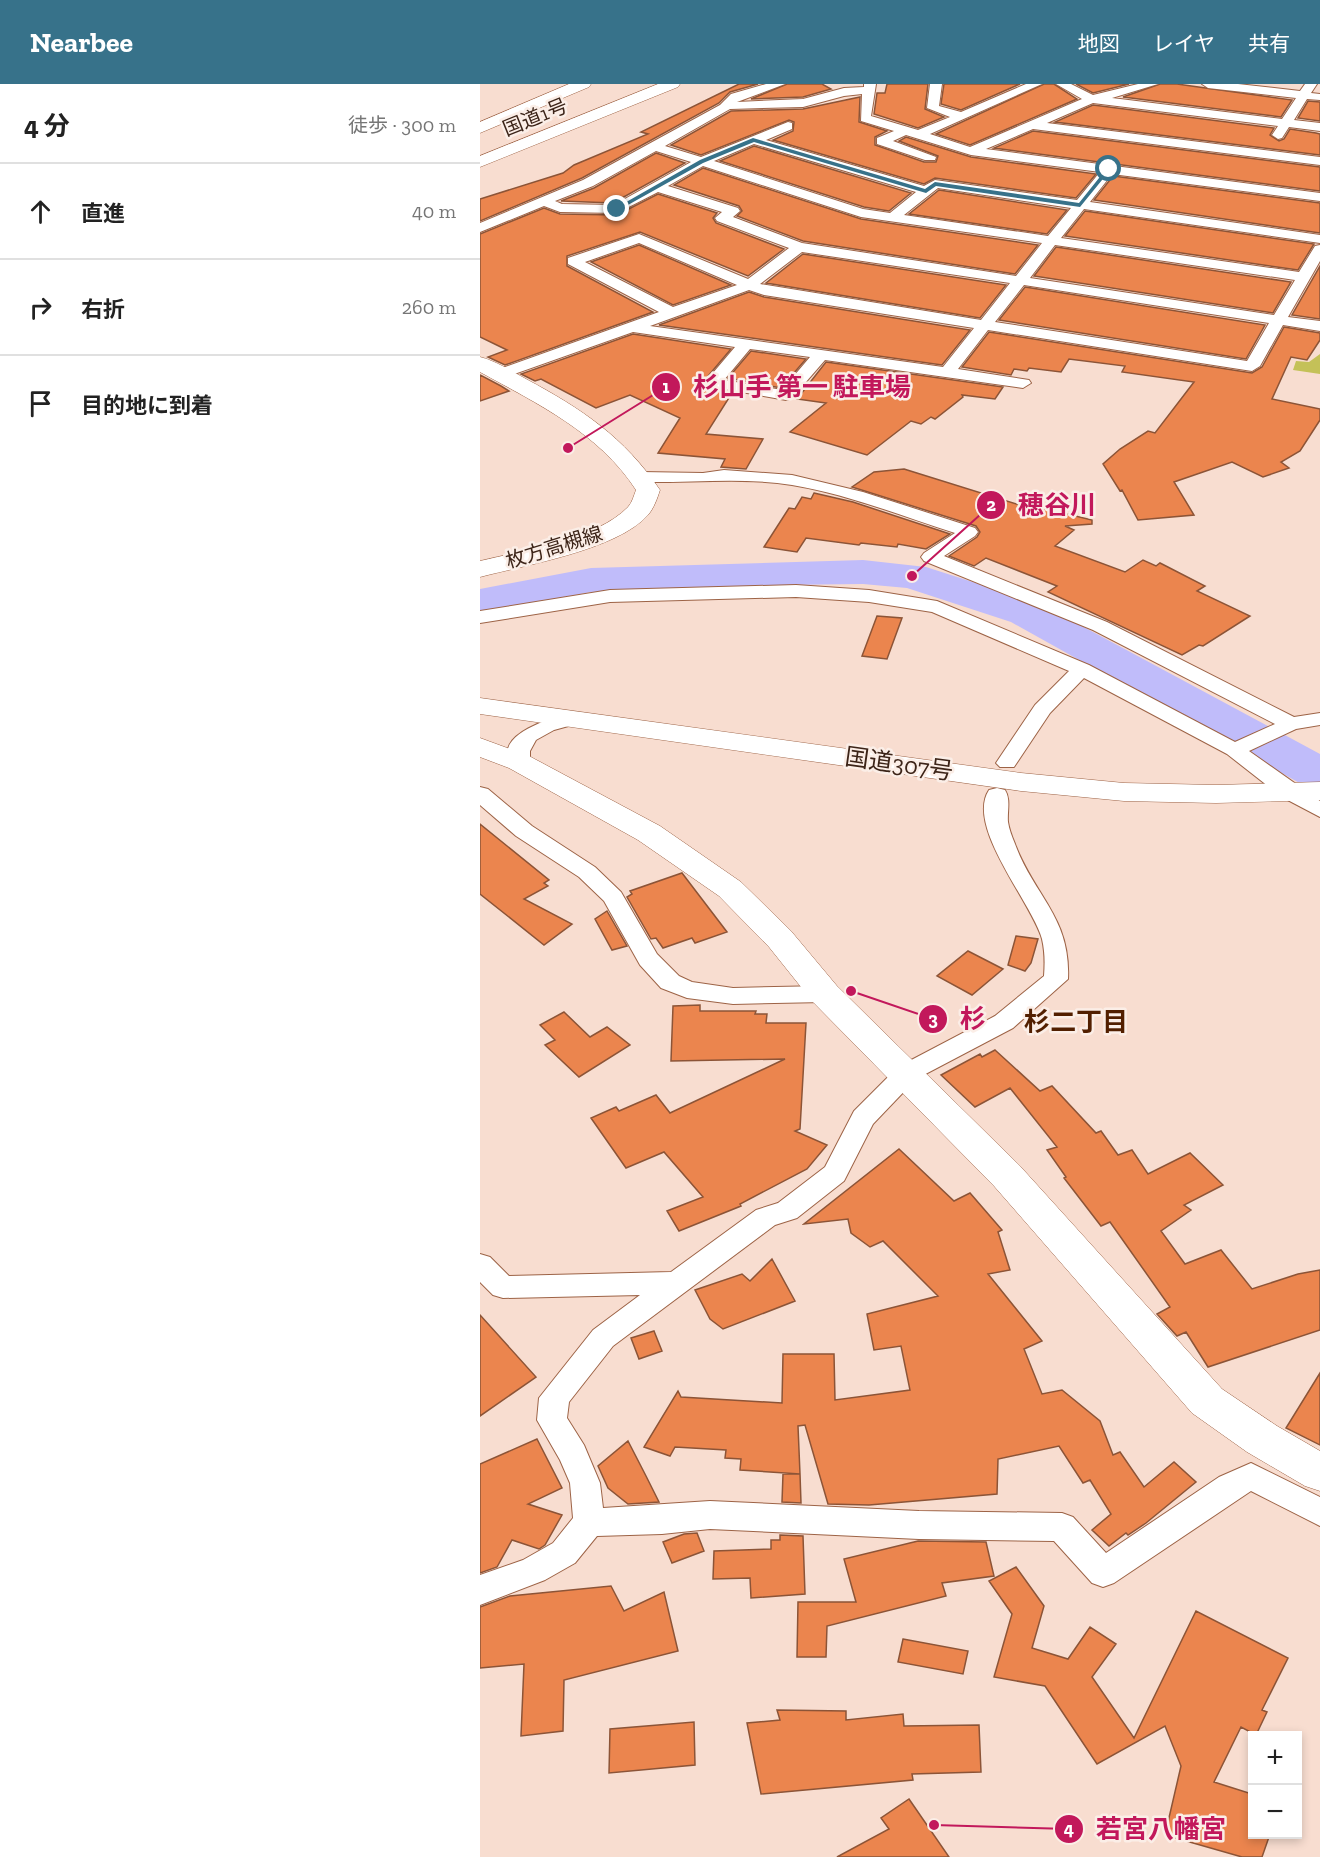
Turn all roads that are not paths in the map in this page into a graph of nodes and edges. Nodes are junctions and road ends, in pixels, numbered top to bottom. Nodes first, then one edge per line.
1 (558, 84) edge
2 (583, 84) edge
3 (649, 84) edge
4 (672, 84) edge
5 (779, 84) edge
6 (936, 84) edge
7 (1036, 84) edge
8 (1062, 84) edge
9 (1152, 84) edge
10 (1208, 84) edge
11 (1311, 84) edge
12 (870, 87) edge
13 (598, 93) dead end
14 (1304, 95) junction
15 (1320, 97) edge
16 (1092, 99) junction
17 (726, 107) junction
18 (480, 115) edge
19 (960, 116) junction
20 (1286, 123) junction
21 (753, 124) dead end
22 (1032, 124) junction
23 (480, 128) edge
24 (1320, 128) edge
25 (905, 131) junction
26 (918, 135) junction
27 (753, 140) junction
28 (949, 144) junction
29 (480, 145) edge
30 (653, 146) junction
31 (971, 151) junction
32 (1266, 154) junction
33 (930, 157) junction
34 (480, 161) edge
35 (1320, 161) edge
36 (701, 162) junction
37 (915, 167) dead end
38 (1109, 169) junction
39 (657, 187) junction
40 (1244, 187) junction
41 (926, 191) junction
42 (1320, 197) edge
43 (545, 202) junction
44 (1080, 205) junction
45 (893, 218) junction
46 (480, 228) edge
47 (1320, 239) edge
48 (1052, 241) junction
49 (799, 247) junction
50 (1320, 249) edge
51 (1304, 277) junction
52 (1019, 281) junction
53 (750, 285) junction
54 (672, 313) junction
55 (1279, 320) junction
56 (984, 326) junction
57 (1320, 326) edge
58 (632, 328) junction
59 (746, 344) junction
60 (821, 354) junction
61 (490, 368) edge
62 (947, 372) junction
63 (1023, 382) dead end
64 (641, 477) junction
65 (480, 569) edge
66 (480, 617) edge
67 (1082, 669) junction
68 (480, 706) edge
69 (576, 718) junction
70 (1320, 719) edge
71 (1291, 724) junction
72 (480, 747) edge
73 (1234, 750) junction
74 (519, 762) junction
75 (1007, 763) dead end
76 (997, 795) dead end
77 (1312, 796) edge
78 (482, 799) edge
79 (825, 994) junction
80 (907, 1073) junction
81 (480, 1265) edge
82 (675, 1283) junction
83 (1320, 1473) edge
84 (1320, 1512) edge
85 (589, 1522) junction
86 (480, 1590) edge

1 - 18 main road
2 - 23 main road
3 - 34 main road
4 - 34 main road, 国道1号
5 - 17 street
6 - 19 street
7 - 19 street
8 - 16 street
9 - 16 street
10 - 14 street
11 - 14 street
12 - 17 street
12 - 25 street
13 - 29 main road
14 - 15 street
14 - 20 street
16 - 20 street
16 - 22 street
17 - 30 street
19 - 26 street
20 - 24 street
20 - 32 street
21 - 27 street
22 - 31 street
22 - 32 street
25 - 26 street
25 - 33 street
26 - 28 street
27 - 36 street
27 - 41 street
28 - 31 street
28 - 33 street
30 - 36 street
30 - 43 street
31 - 38 street
32 - 35 street
32 - 40 street
33 - 37 street
36 - 39 street
36 - 45 street
38 - 40 street
38 - 44 street
39 - 43 street
39 - 49 street
40 - 42 street
41 - 44 street
41 - 45 street
43 - 46 street
44 - 47 street
44 - 48 street
45 - 48 street
48 - 51 street
48 - 52 street
49 - 52 street
49 - 53 street
50 - 51 street
51 - 55 street
52 - 55 street
52 - 56 street
53 - 54 street
53 - 54 street
53 - 56 street
54 - 58 street
55 - 56 street
55 - 57 street
56 - 62 street
58 - 59 street
58 - 61 street
59 - 60 street
59 - 60 street
60 - 62 street
61 - 64 main road
62 - 63 street
64 - 65 main road, 枚方高槻線
64 - 71 street
66 - 67 street
67 - 73 street
67 - 75 street
68 - 69 main road, 国道307号
69 - 74 street
69 - 77 main road, 国道307号
70 - 71 street
71 - 73 street
72 - 74 main road
73 - 77 street
74 - 79 main road
76 - 80 street
78 - 79 street
79 - 80 main road
80 - 82 street
80 - 83 main road
81 - 82 street
82 - 85 street
84 - 85 street
85 - 86 street

